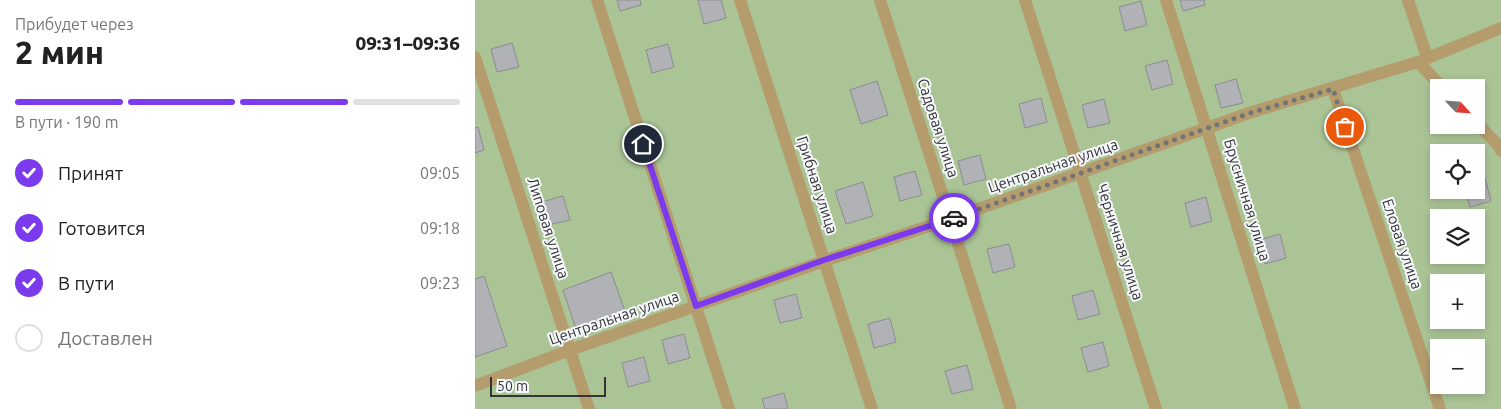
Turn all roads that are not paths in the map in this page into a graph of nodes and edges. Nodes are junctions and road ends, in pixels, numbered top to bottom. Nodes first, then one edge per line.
1 (597, 0) edge
2 (740, 0) edge
3 (880, 0) edge
4 (1025, 0) edge
5 (1166, 0) edge
6 (1408, 0) edge
7 (1501, 28) edge
8 (475, 57) edge
9 (1423, 60) junction
10 (1437, 79) edge
11 (1333, 89) junction
12 (1207, 129) junction
13 (1485, 131) edge
14 (1501, 151) edge
15 (1080, 173) junction
16 (950, 219) junction
17 (824, 260) junction
18 (696, 306) junction
19 (571, 350) junction
20 (475, 386) edge
21 (589, 409) edge
22 (729, 409) edge
23 (872, 409) edge
24 (1011, 409) edge
25 (1156, 409) edge
26 (1295, 409) edge
27 (1440, 409) edge

1 - 18 street
2 - 17 street, Грибная улица
3 - 16 street, Садовая улица
4 - 15 street, Черничная улица
5 - 12 street, Брусничная улица
6 - 9 street
7 - 9 street, Центральная улица
8 - 19 street, Липовая улица
9 - 10 street
9 - 11 street, Центральная улица
11 - 12 street, Центральная улица
11 - 27 street, Еловая улица
12 - 15 street, Центральная улица
12 - 26 street, Брусничная улица
13 - 14 street
15 - 16 street, Центральная улица
15 - 25 street, Черничная улица
16 - 17 street, Центральная улица
16 - 24 street, Садовая улица
17 - 18 street, Центральная улица
17 - 23 street, Грибная улица
18 - 19 street, Центральная улица
18 - 22 street
19 - 20 street, Центральная улица
19 - 21 street, Липовая улица

